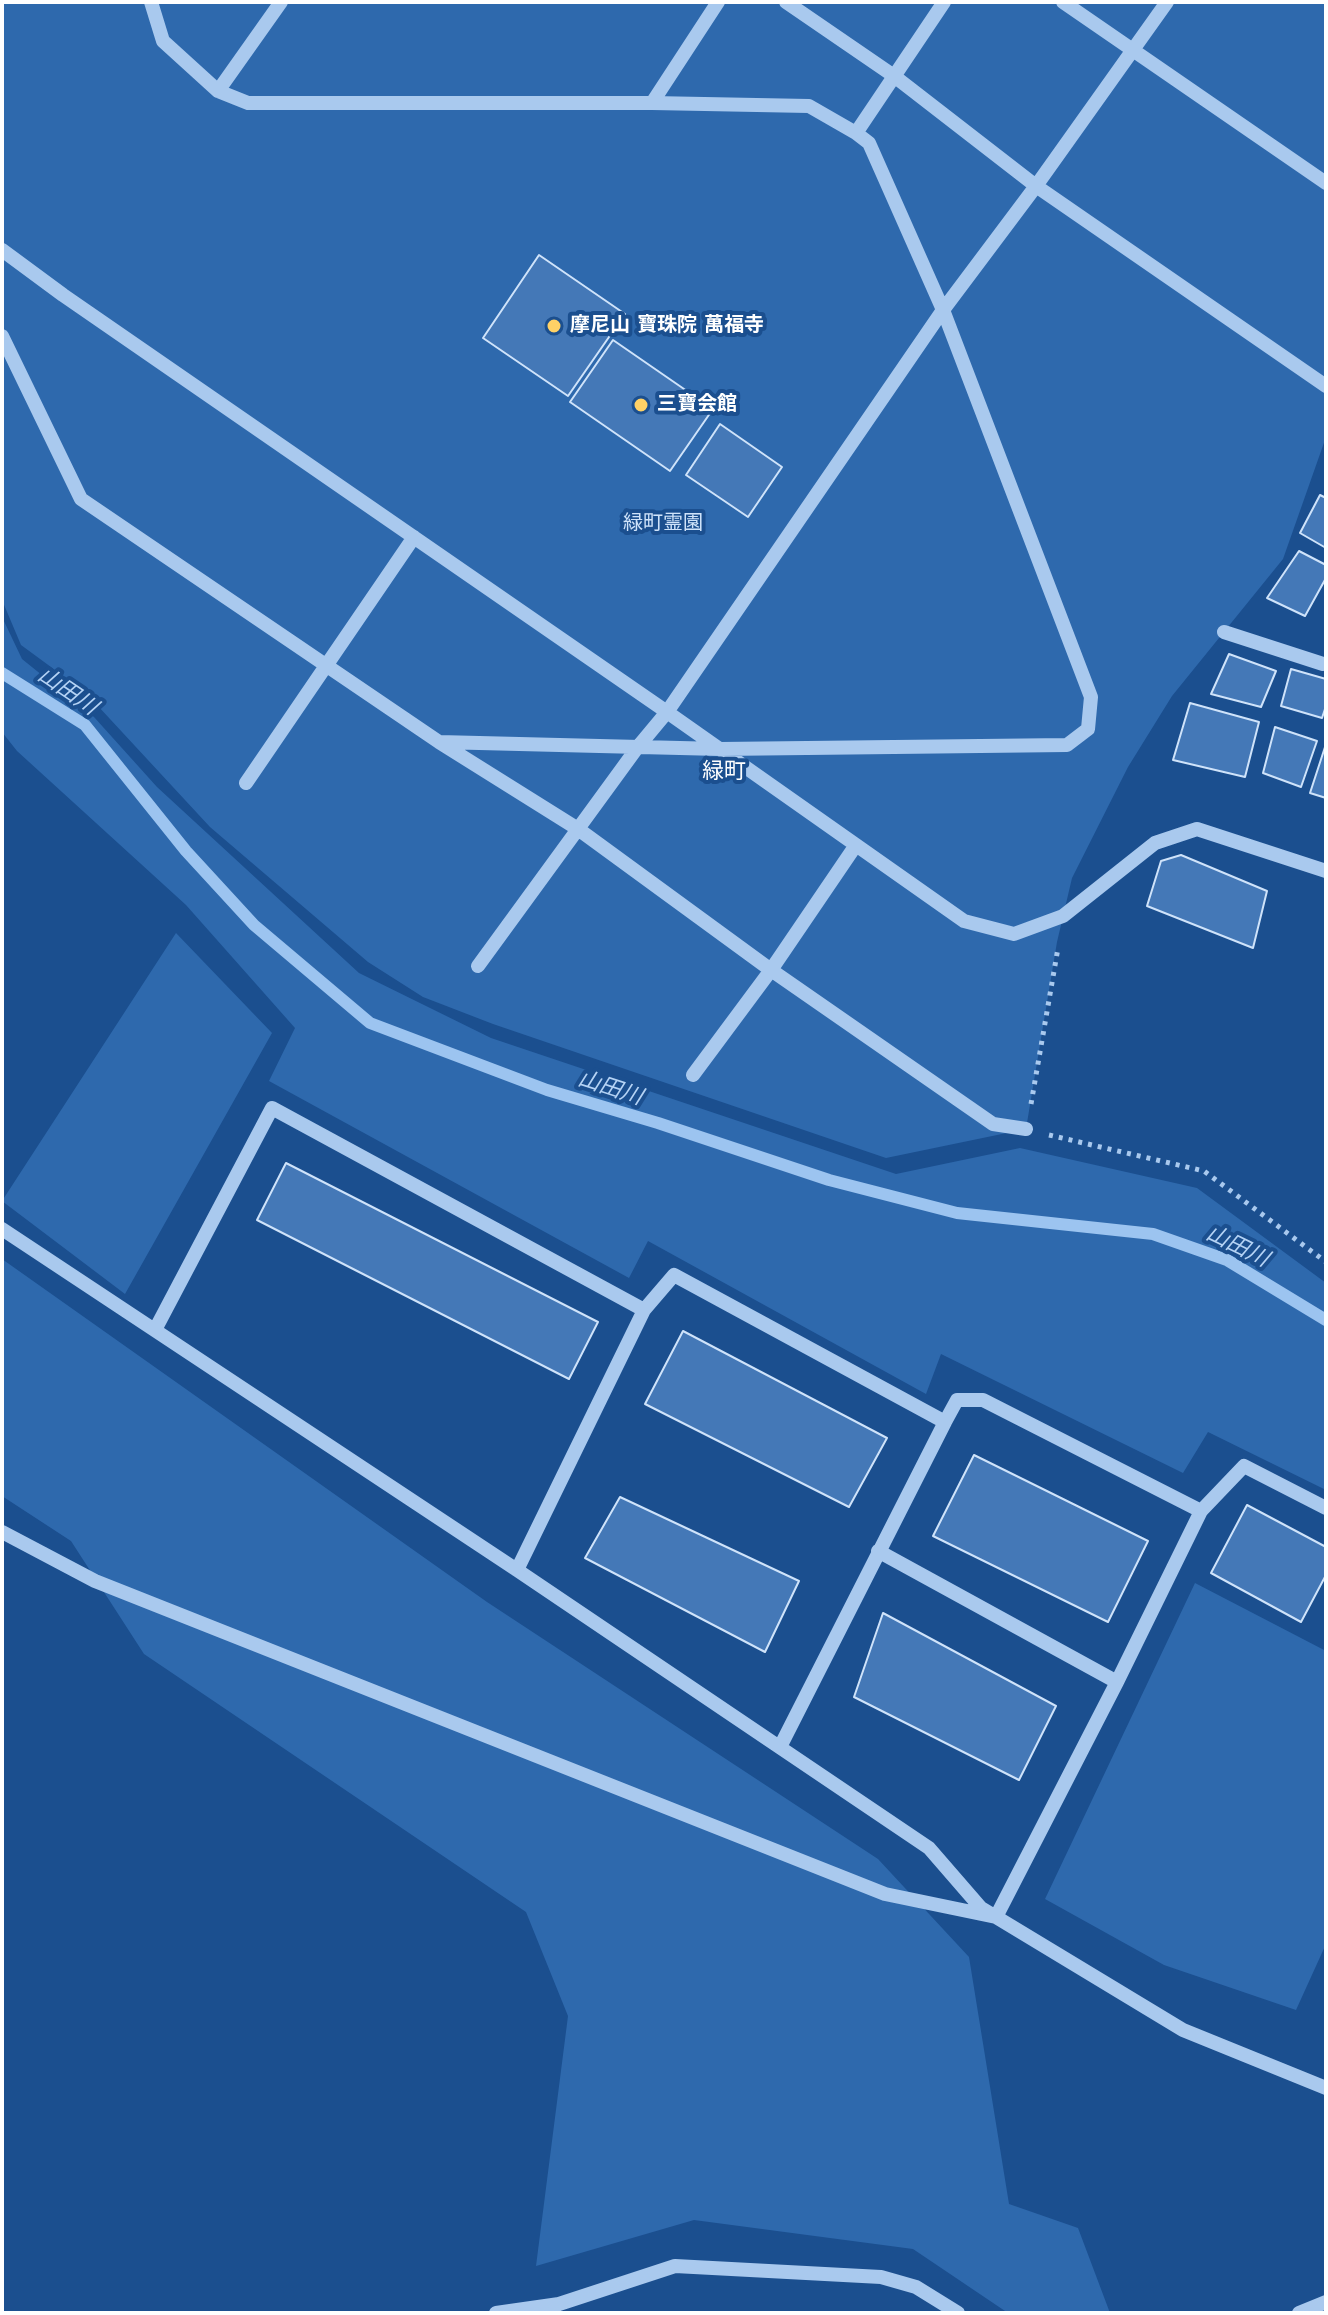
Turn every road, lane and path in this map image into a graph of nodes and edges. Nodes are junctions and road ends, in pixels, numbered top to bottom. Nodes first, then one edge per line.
1 (151, 2) edge
2 (281, 2) edge
3 (718, 2) edge
4 (786, 2) edge
5 (944, 2) edge
6 (1063, 2) edge
7 (1167, 2) edge
8 (1133, 52) junction
9 (894, 76) junction
10 (218, 91) junction
11 (652, 103) junction
12 (856, 133) junction
13 (1326, 183) edge
14 (1036, 186) junction
15 (2, 250) edge
16 (943, 310) junction
17 (2, 336) edge
18 (1326, 386) edge
19 (414, 537) junction
20 (1224, 632) dead end
21 (1325, 662) edge
22 (326, 664) junction
23 (667, 712) junction
24 (439, 742) junction
25 (637, 748) junction
26 (720, 749) junction
27 (246, 783) dead end
28 (578, 829) junction
29 (856, 845) junction
30 (1326, 871) edge
31 (1063, 916) junction
32 (478, 966) dead end
33 (771, 970) junction
34 (693, 1075) dead end
35 (1026, 1129) junction
36 (2, 1229) edge
37 (1326, 1262) edge
38 (644, 1310) junction
39 (156, 1328) junction
40 (945, 1422) junction
41 (1326, 1508) edge
42 (1201, 1511) junction
43 (2, 1532) edge
44 (878, 1551) junction
45 (517, 1570) junction
46 (1117, 1682) junction
47 (780, 1747) junction
48 (996, 1917) junction
49 (1326, 2088) edge
50 (1326, 2302) edge
51 (496, 2313) edge
52 (958, 2313) edge
53 (1299, 2313) edge

1 - 10 street
2 - 10 street
3 - 11 street
4 - 9 street
5 - 9 street
6 - 8 street
7 - 8 street
8 - 13 street
8 - 14 street
9 - 12 street
9 - 14 street
10 - 11 street
11 - 12 street
12 - 16 street
14 - 16 street
14 - 18 street
15 - 19 street
16 - 23 street
16 - 26 street
17 - 22 street
19 - 22 street
19 - 23 street
20 - 21 street
22 - 24 street
22 - 27 street
23 - 25 street
23 - 26 street
24 - 25 street
24 - 28 street
25 - 26 street
25 - 28 street
26 - 29 street
28 - 32 street
28 - 33 street
29 - 31 street
29 - 33 street
30 - 31 street
31 - 35 path
33 - 34 street
33 - 35 street
35 - 37 path
36 - 39 street
38 - 39 street
38 - 40 street
38 - 45 street
39 - 45 street
40 - 42 street
40 - 44 street
41 - 42 street
42 - 46 street
43 - 48 street
44 - 46 street
44 - 47 street
45 - 47 street
46 - 48 street
47 - 48 street
48 - 49 street
50 - 53 street
51 - 52 street

